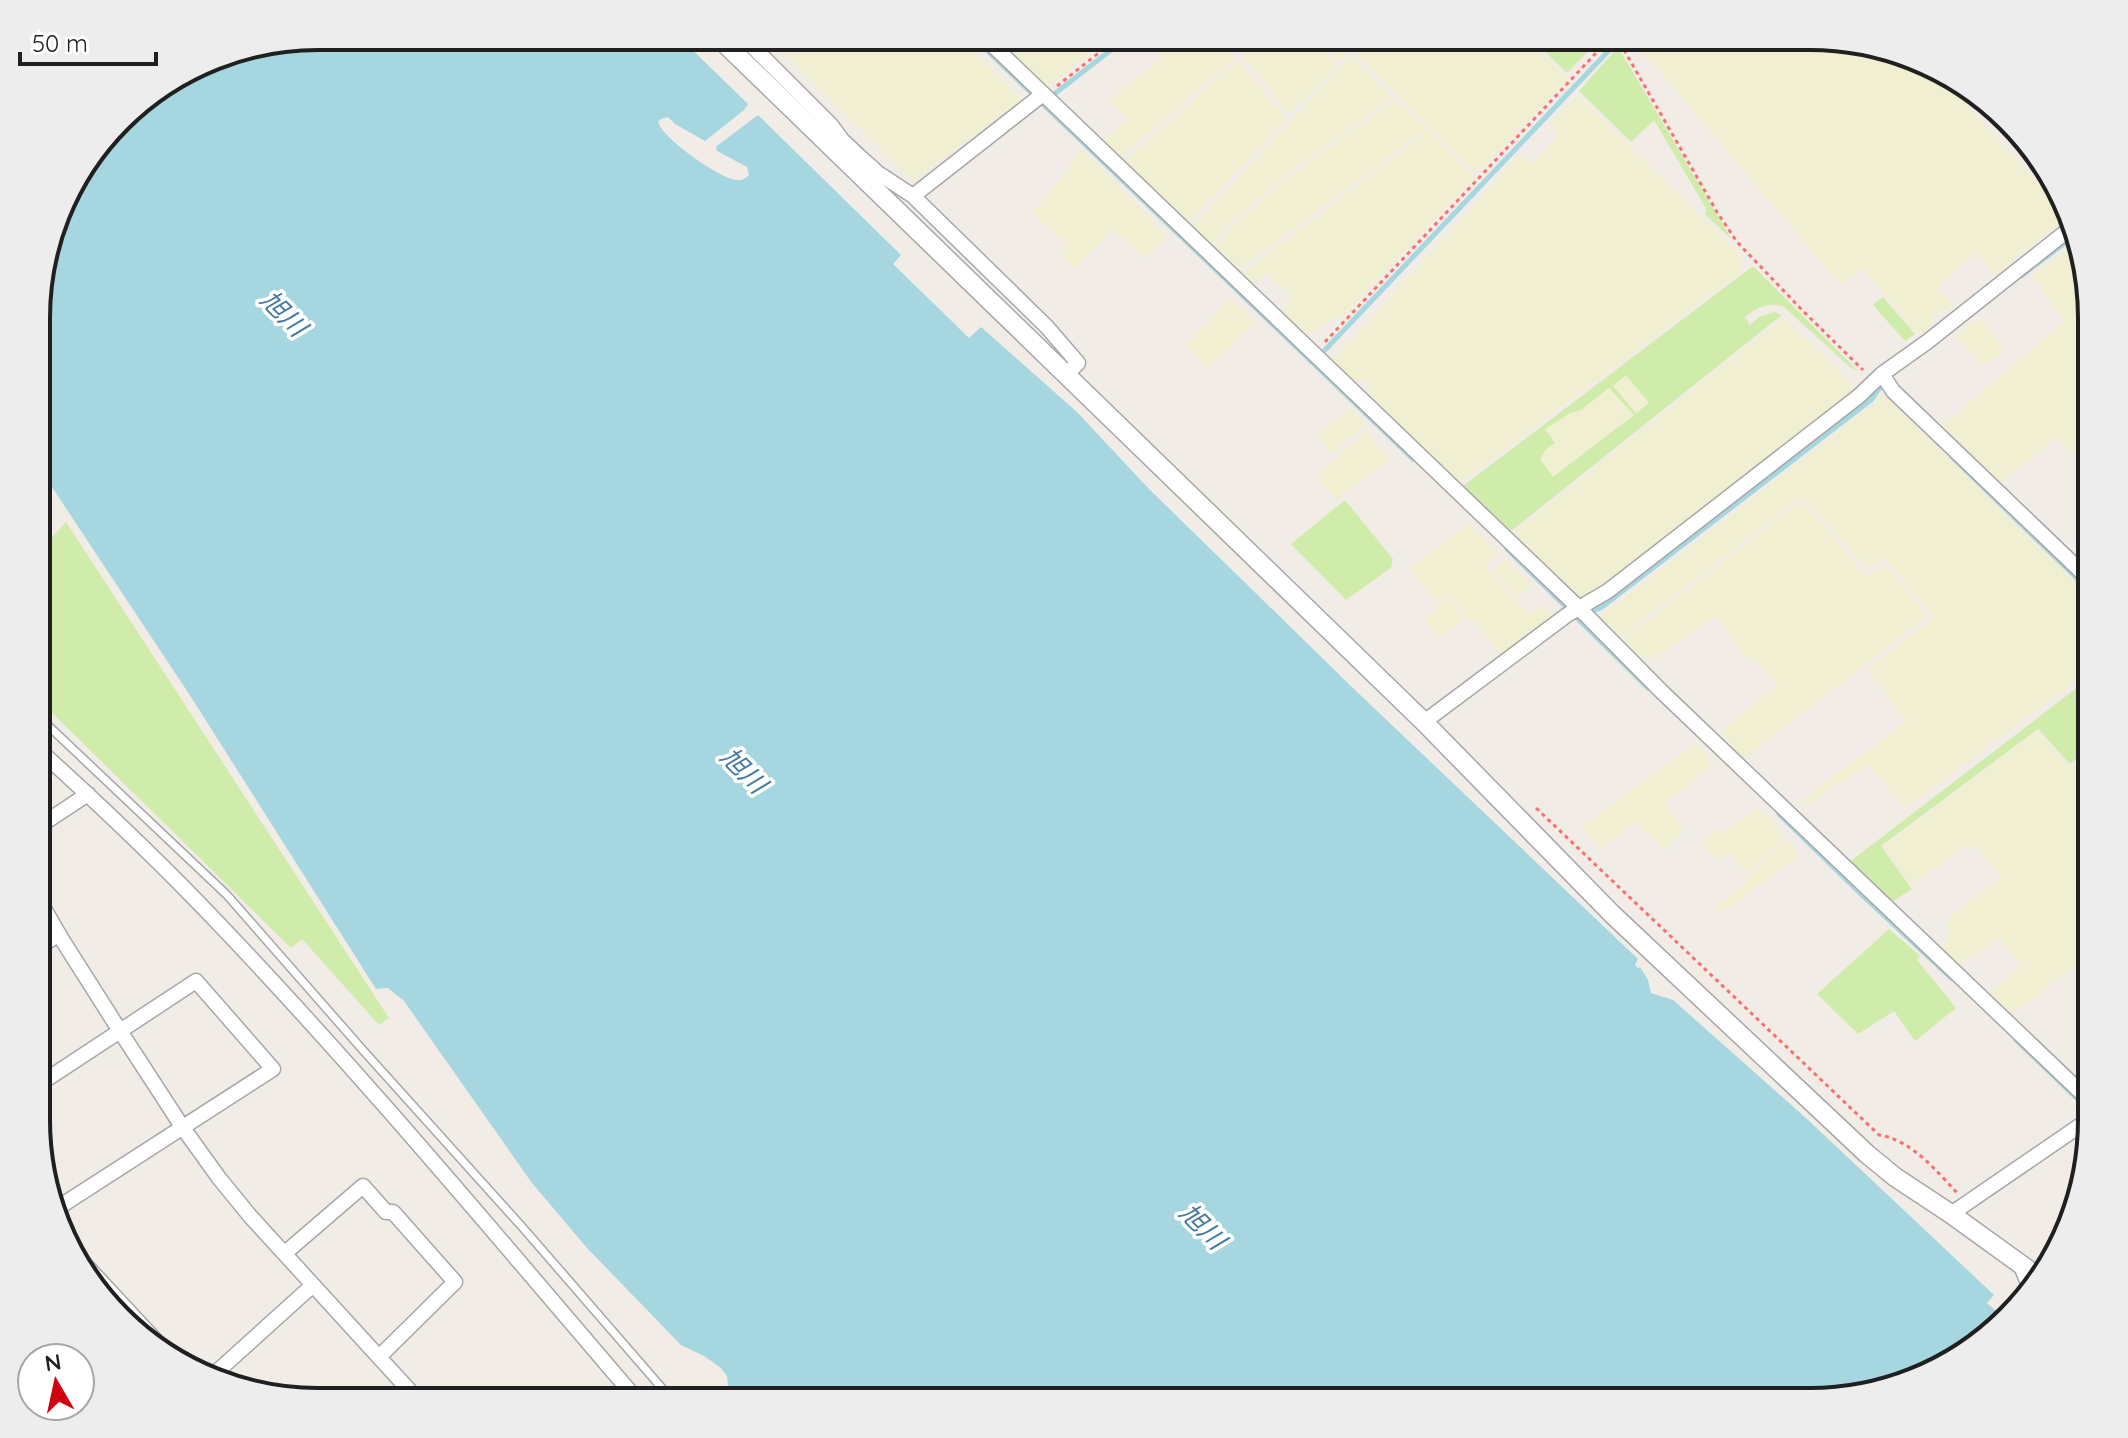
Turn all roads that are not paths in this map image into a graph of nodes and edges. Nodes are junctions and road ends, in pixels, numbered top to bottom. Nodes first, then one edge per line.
1 (734, 51) edge
2 (757, 51) edge
3 (997, 51) edge
4 (1038, 97) junction
5 (854, 160) junction
6 (913, 196) junction
7 (2064, 233) edge
8 (1067, 374) junction
9 (1882, 379) junction
10 (2077, 568) edge
11 (1578, 612) junction
12 (1424, 722) junction
13 (50, 728) edge
14 (51, 760) edge
15 (88, 794) junction
16 (51, 819) edge
17 (51, 920) edge
18 (59, 934) junction
19 (51, 939) edge
20 (120, 1031) junction
21 (51, 1076) edge
22 (2077, 1089) edge
23 (2077, 1127) edge
24 (183, 1128) junction
25 (64, 1204) edge
26 (1959, 1209) junction
27 (285, 1253) junction
28 (2021, 1265) junction
29 (2030, 1272) edge
30 (2026, 1278) edge
31 (313, 1285) junction
32 (379, 1357) junction
33 (219, 1370) edge
34 (406, 1387) edge
35 (626, 1387) edge
36 (661, 1387) edge

1 - 5 street
2 - 5 street
3 - 4 street
4 - 6 street
4 - 11 street
5 - 6 street
5 - 8 street
6 - 8 street
7 - 9 street
8 - 12 street
9 - 10 street
9 - 11 street
11 - 12 street
11 - 22 street
12 - 26 street
13 - 36 lane
14 - 15 street
15 - 16 street
15 - 35 street
17 - 18 street
18 - 19 street
18 - 20 street
20 - 21 street
20 - 24 street
20 - 24 street
23 - 26 street
24 - 25 street
24 - 27 street
26 - 28 street
27 - 31 street
27 - 32 street
28 - 29 street
28 - 30 street
31 - 32 street
31 - 33 street
32 - 34 street

